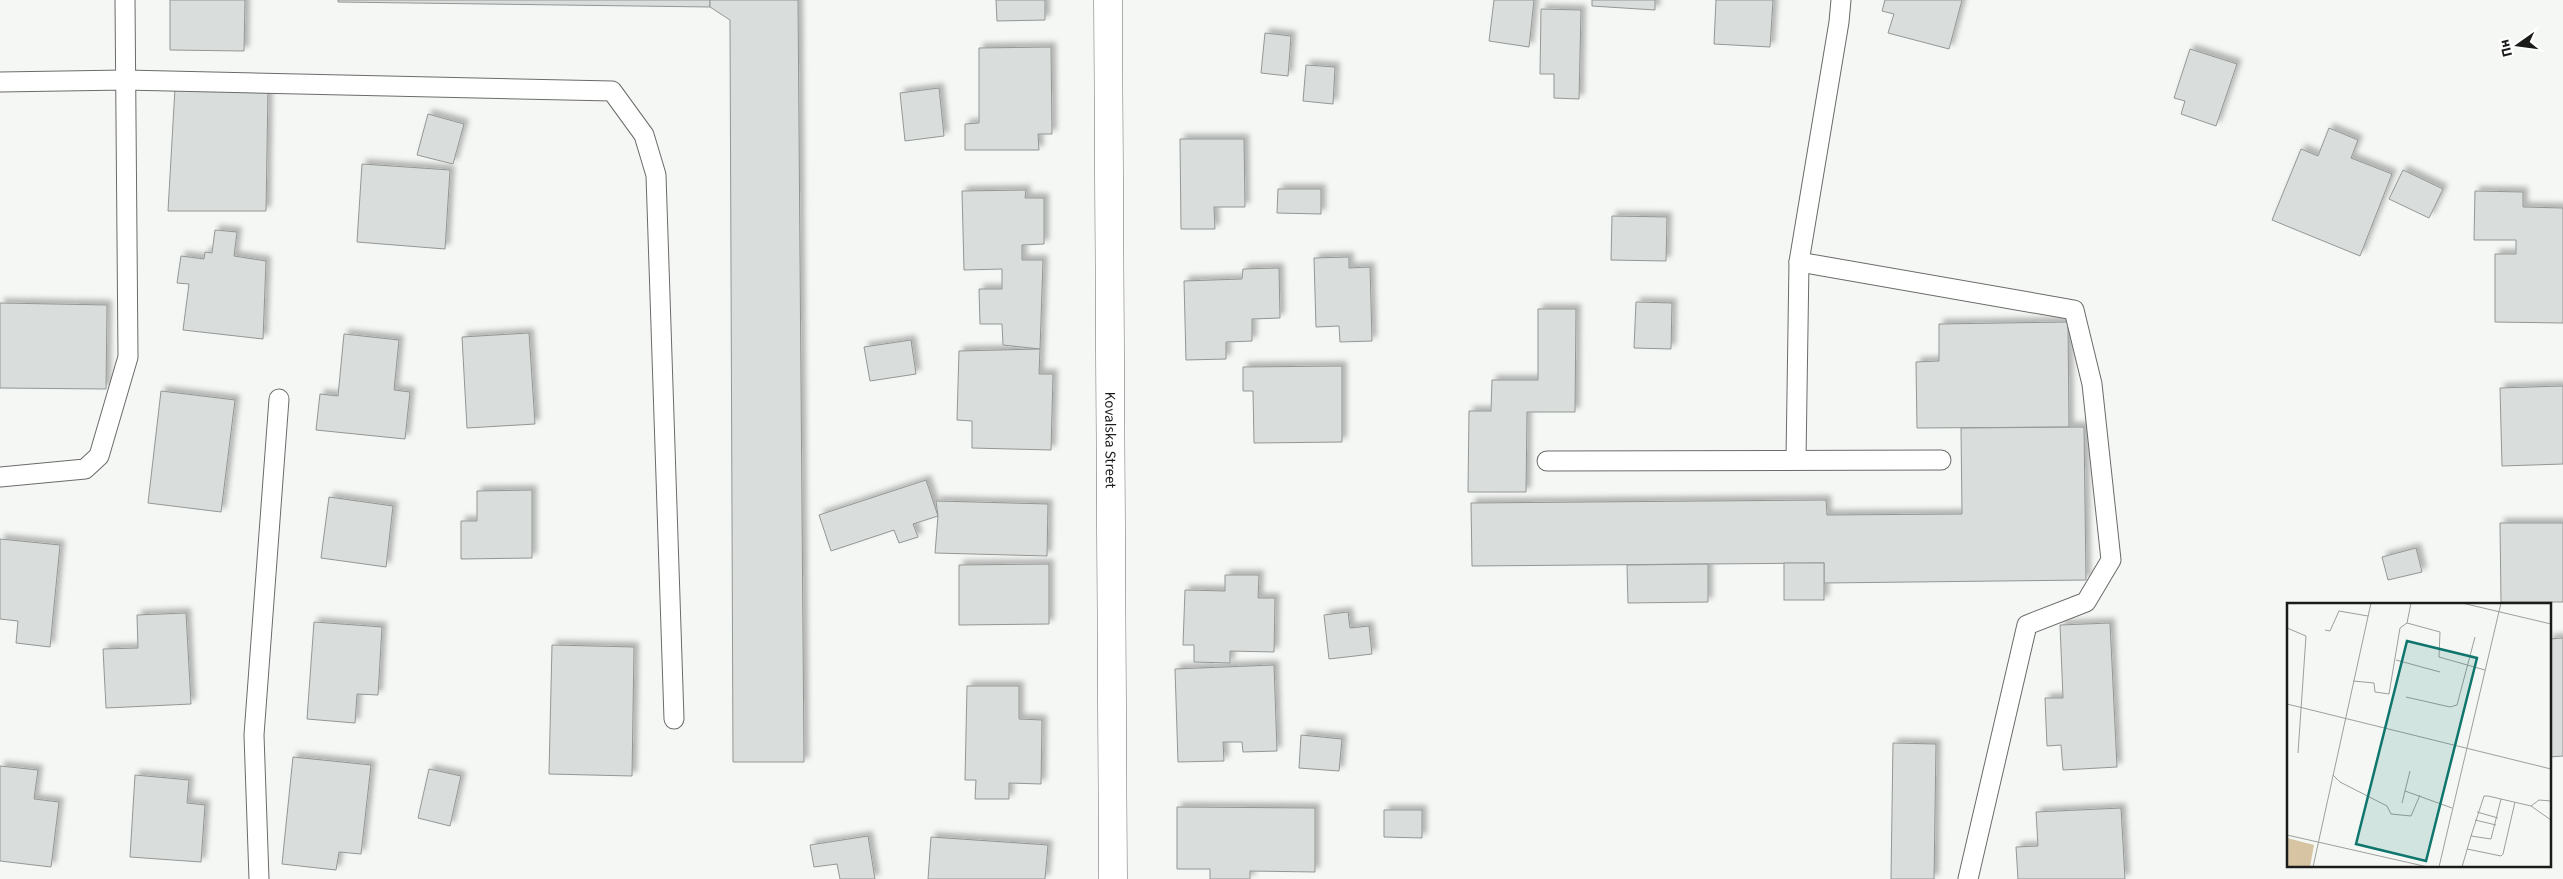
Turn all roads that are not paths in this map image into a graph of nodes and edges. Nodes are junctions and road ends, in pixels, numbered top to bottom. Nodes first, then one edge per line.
1 (124, 0) edge
2 (1108, 0) edge
3 (1841, 0) edge
4 (125, 80) junction
5 (0, 82) edge
6 (1799, 262) junction
7 (280, 399) dead end
8 (1796, 459) junction
9 (1941, 460) dead end
10 (1547, 461) dead end
11 (0, 477) edge
12 (674, 719) dead end
13 (260, 879) edge
14 (1113, 879) edge
15 (1968, 879) edge

1 - 4 lane
2 - 14 street, Kovalska Street
3 - 6 lane
4 - 5 lane
4 - 11 lane
4 - 12 lane
6 - 8 lane
6 - 15 lane
7 - 13 lane
8 - 9 lane
8 - 10 lane

